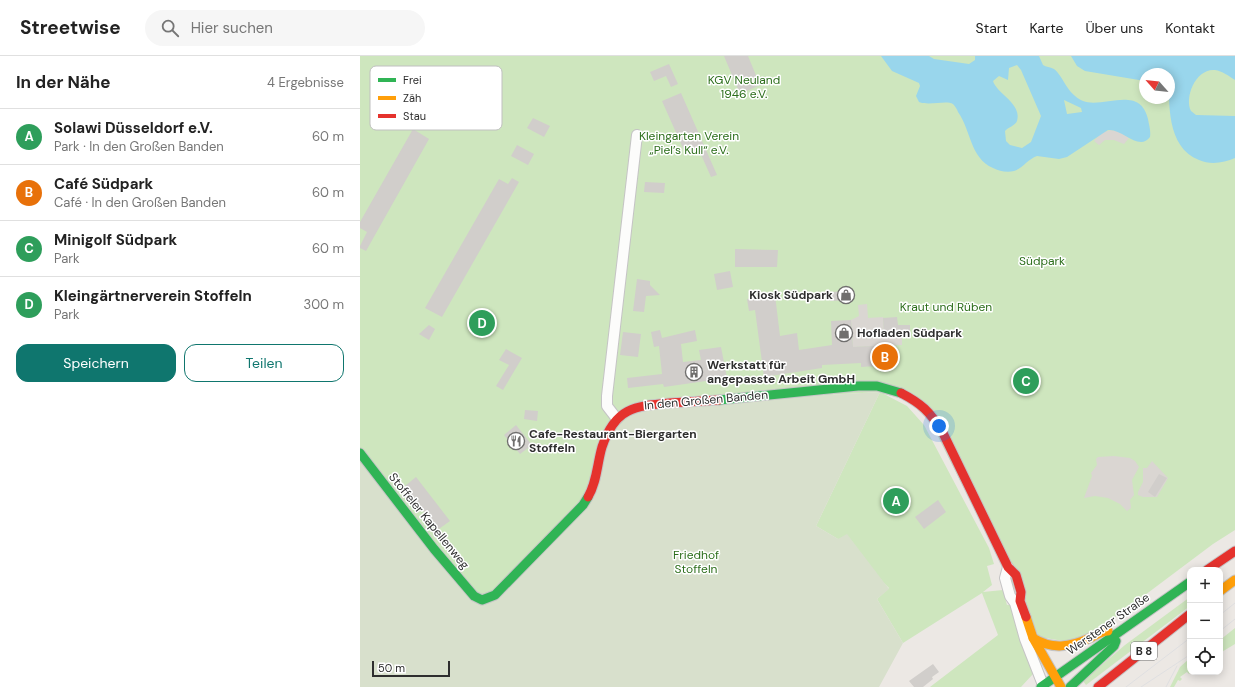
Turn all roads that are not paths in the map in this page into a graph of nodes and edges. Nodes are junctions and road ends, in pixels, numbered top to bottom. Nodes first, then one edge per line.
1 (637, 135) dead end
2 (617, 419) junction
3 (360, 453) edge
4 (1235, 551) edge
5 (1008, 567) joint
6 (1211, 567) edge
7 (1235, 580) edge
8 (1187, 584) edge
9 (1223, 589) edge
10 (482, 600) joint
11 (1017, 602) junction
12 (1187, 616) edge
13 (1117, 634) junction
14 (1032, 638) junction
15 (1054, 677) junction
16 (1042, 686) edge
17 (1055, 687) edge
18 (1061, 687) edge
19 (1070, 687) edge
20 (1098, 687) edge

1 - 2 street
2 - 5 street, In den Großen Banden
2 - 10 street, In den Großen Banden
3 - 10 street, Stoffeler Kapellenweg
4 - 6 street
5 - 11 street, In den Großen Banden
7 - 9 street
8 - 13 street, Werstener Straße / B 8
11 - 14 street, In den Großen Banden
11 - 16 street, In den Großen Banden
12 - 20 street, B 8
13 - 14 street
13 - 15 street, Werstener Straße / B 8
13 - 19 street
14 - 15 street, In den Großen Banden
15 - 16 street, Werstener Straße / B 8
15 - 17 street
15 - 18 street, In den Großen Banden

